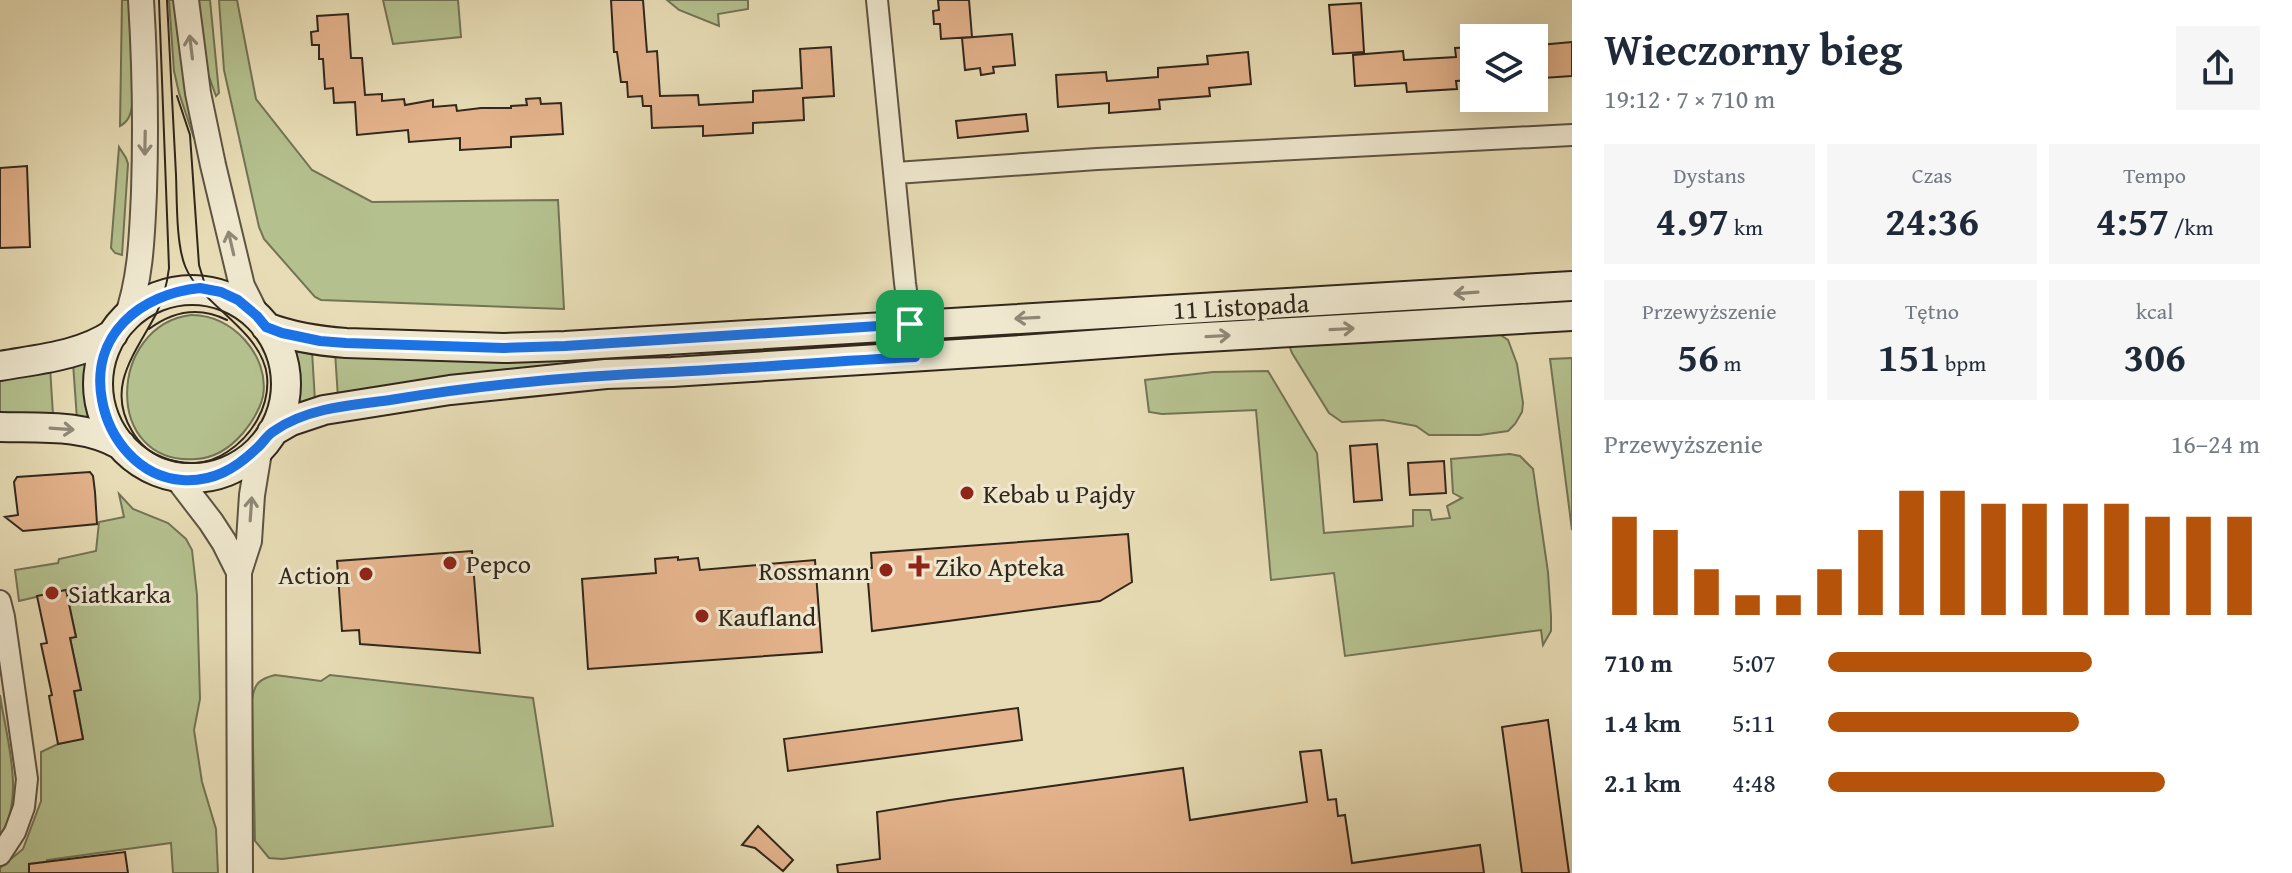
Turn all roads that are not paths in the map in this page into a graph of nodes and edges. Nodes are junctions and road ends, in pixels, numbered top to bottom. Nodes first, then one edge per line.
1 (141, 0) edge
2 (186, 0) edge
3 (877, 0) edge
4 (1572, 135) edge
5 (896, 173) junction
6 (1572, 286) edge
7 (1519, 289) junction
8 (1572, 316) edge
9 (1521, 319) junction
10 (1263, 320) junction
11 (262, 321) junction
12 (910, 324) junction
13 (120, 327) junction
14 (915, 357) junction
15 (0, 366) edge
16 (0, 427) edge
17 (266, 439) junction
18 (121, 445) junction
19 (178, 479) junction
20 (239, 572) junction
21 (0, 601) edge
22 (0, 855) edge
23 (240, 873) edge

1 -> 13 street
11 -> 2 street
3 - 5 street
4 - 5 street
5 - 12 street
6 - 7 main road, 11 Listopada
7 - 9 main road
7 -> 10 main road, 11 Listopada
8 - 9 main road, 11 Listopada
10 -> 9 main road, 11 Listopada
10 -> 12 main road, 11 Listopada
14 -> 10 main road, 11 Listopada
11 - 12 main road, 11 Listopada
11 - 13 main road
11 - 17 main road
12 - 14 street
13 - 15 main road
13 - 18 main road
14 - 17 main road, 11 Listopada
16 -> 18 main road
17 - 19 main road
20 -> 17 street
18 - 19 main road
19 - 20 street
20 - 23 street
21 - 22 street

